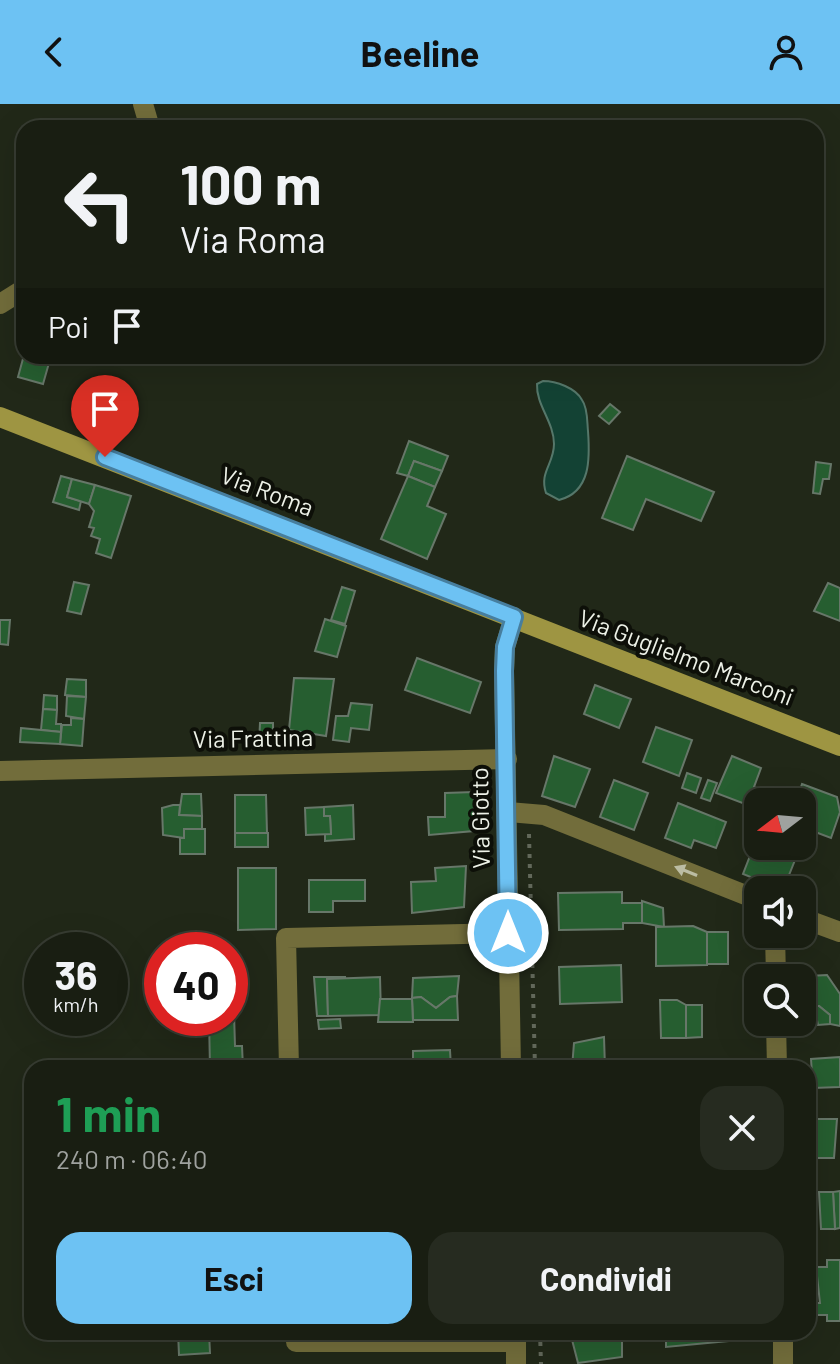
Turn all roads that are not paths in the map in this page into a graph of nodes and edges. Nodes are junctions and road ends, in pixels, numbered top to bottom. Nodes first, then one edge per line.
1 (0, 417) edge
2 (514, 617) junction
3 (840, 746) edge
4 (507, 759) junction
5 (0, 771) edge
6 (508, 812) junction
7 (744, 894) edge
8 (816, 923) edge
9 (840, 932) edge
10 (508, 933) junction
11 (776, 1036) edge
12 (289, 1060) edge
13 (511, 1060) edge
14 (777, 1060) edge
15 (296, 1340) edge
16 (384, 1340) edge
17 (516, 1340) edge
18 (783, 1340) edge
19 (516, 1364) edge
20 (783, 1364) edge

1 - 2 main road, Via Roma
2 - 3 main road, Via Guglielmo Marconi
2 - 4 street, Via Giotto
4 - 5 street, Via Frattina
4 - 6 street, Via Giotto
7 -> 6 street
6 - 10 street, Via Giotto
8 - 9 street
10 - 12 street
10 - 13 street, Via Giotto
11 - 14 street
15 - 16 street
17 - 19 street
18 - 20 street

